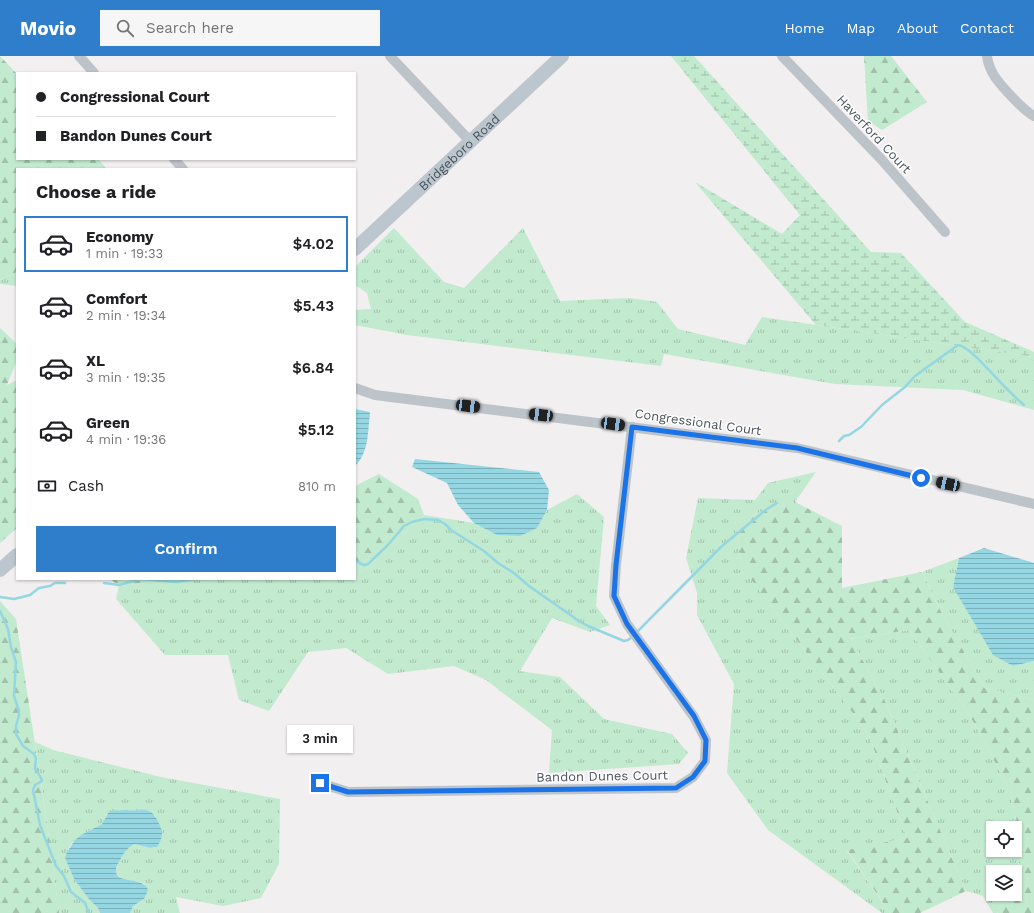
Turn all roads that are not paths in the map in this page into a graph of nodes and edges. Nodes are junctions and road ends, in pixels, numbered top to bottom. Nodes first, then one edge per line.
1 (78, 56) edge
2 (390, 56) edge
3 (562, 56) edge
4 (782, 56) edge
5 (987, 56) edge
6 (93, 72) edge
7 (1034, 116) edge
8 (470, 141) junction
9 (175, 160) edge
10 (182, 168) edge
11 (945, 232) dead end
12 (356, 248) edge
13 (356, 388) edge
14 (632, 427) junction
15 (1034, 504) edge
16 (16, 556) edge
17 (0, 570) edge
18 (320, 783) dead end

1 - 6 street
2 - 8 street
3 - 8 main road, Bridgeboro Road
4 - 11 street, Haverford Court
5 - 7 street
8 - 12 main road, Bridgeboro Road
9 - 10 street
13 - 14 street, Congressional Court
14 - 15 street, Congressional Court
14 - 18 street, Bandon Dunes Court
16 - 17 main road

